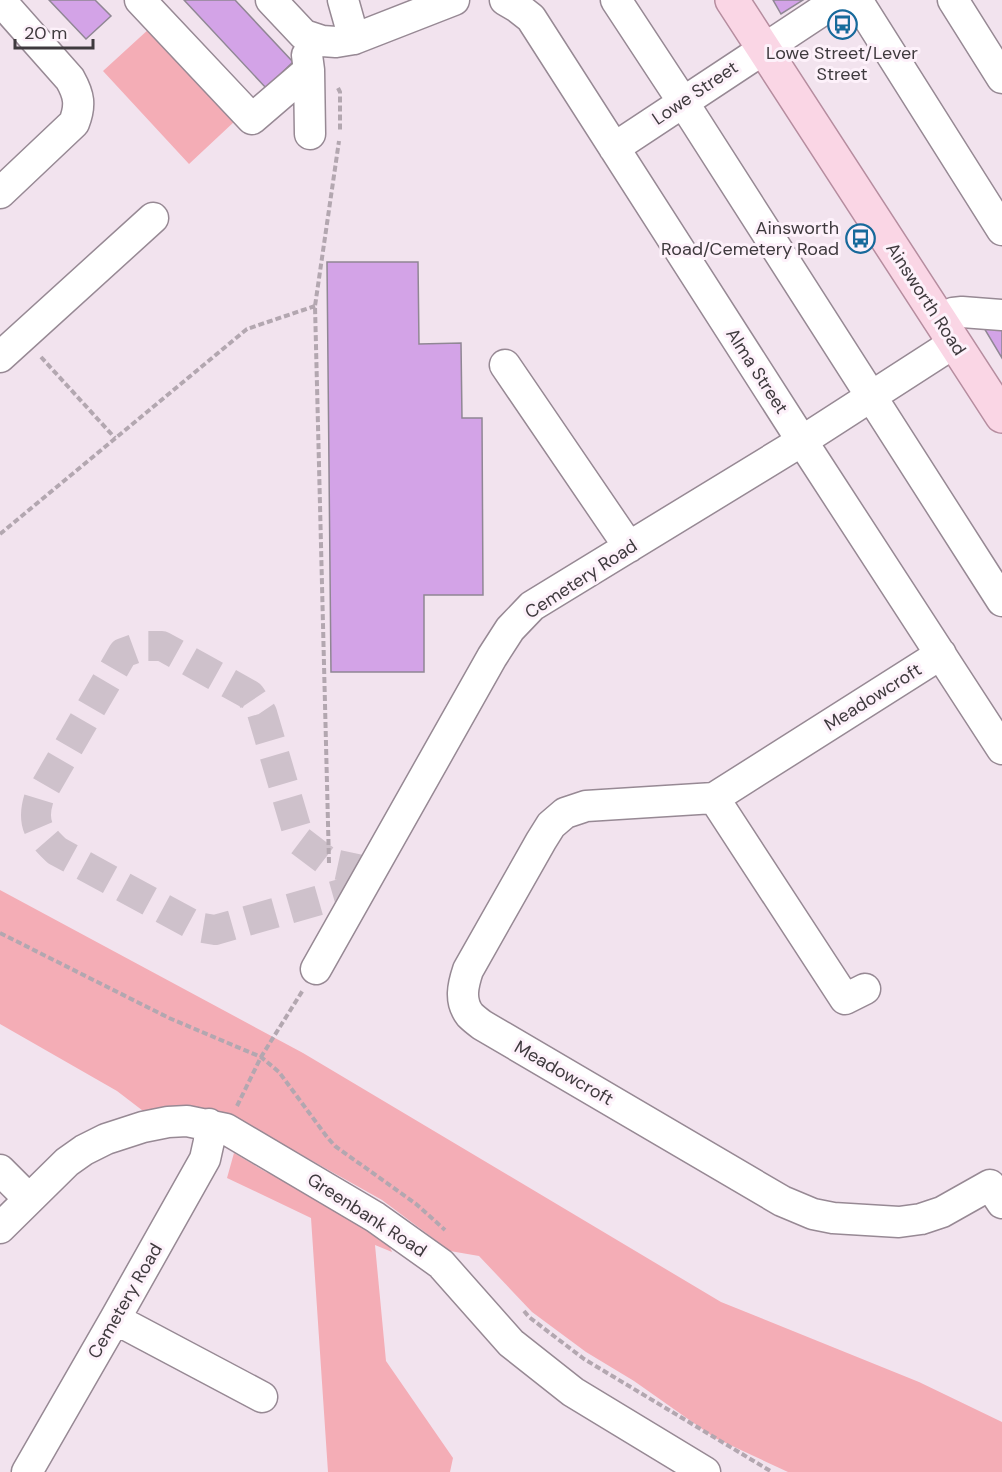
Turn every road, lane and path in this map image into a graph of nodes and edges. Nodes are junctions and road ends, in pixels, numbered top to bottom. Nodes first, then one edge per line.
1 (140, 0) edge
2 (271, 0) edge
3 (343, 0) edge
4 (454, 0) edge
5 (505, 0) edge
6 (616, 0) edge
7 (732, 0) edge
8 (838, 0) edge
9 (857, 0) edge
10 (953, 0) edge
11 (4, 12) edge
12 (304, 35) junction
13 (354, 39) junction
14 (764, 48) junction
15 (322, 76) junction
16 (1002, 78) edge
17 (683, 102) junction
18 (310, 134) dead end
19 (614, 147) junction
20 (0, 193) edge
21 (153, 218) dead end
22 (1002, 230) edge
23 (315, 306) junction
24 (1002, 315) edge
25 (946, 331) junction
26 (22, 337) junction
27 (0, 357) edge
28 (506, 365) dead end
29 (870, 397) junction
30 (1002, 416) edge
31 (115, 438) junction
32 (802, 441) junction
33 (0, 534) edge
34 (629, 547) junction
35 (1002, 601) edge
36 (941, 654) junction
37 (992, 713) edge
38 (1002, 749) edge
39 (714, 798) junction
40 (329, 863) dead end
41 (316, 969) joint
42 (865, 988) dead end
43 (218, 1126) junction
44 (0, 1170) edge
45 (998, 1188) edge
46 (29, 1199) junction
47 (0, 1228) edge
48 (115, 1319) junction
49 (262, 1396) dead end
50 (27, 1472) edge
51 (705, 1472) edge

1 - 15 street
2 - 12 street
3 - 13 street
4 - 13 street
5 - 19 street, Alma Street
6 - 17 street
7 - 14 main road, Ainsworth Road
8 - 14 street, Lowe Street
9 - 22 street
10 - 16 street
11 - 20 street
12 - 13 street
12 - 15 street
14 - 17 street, Lowe Street
14 - 25 main road, Ainsworth Road
15 - 18 street
15 - 23 path
17 - 19 street, Lowe Street
17 - 29 street
19 - 32 street, Alma Street
21 - 26 street
23 - 31 path
23 - 40 path
24 - 25 street, Cemetery Road
25 - 29 street, Cemetery Road
25 - 30 main road, Ainsworth Road
26 - 27 street
26 - 31 path
28 - 34 street
29 - 32 street, Cemetery Road
29 - 35 street
31 - 33 path
32 - 34 street, Cemetery Road
32 - 36 street, Alma Street
34 - 41 street, Cemetery Road
36 - 37 street, Alma Street
36 - 39 street, Meadowcroft
37 - 38 street, Alma Street
39 - 42 street
39 - 45 street, Meadowcroft
41 - 43 path
43 - 46 street, Greenbank Road
43 - 48 street, Cemetery Road
43 - 51 street, Greenbank Road
44 - 46 street
46 - 47 street, Greenbank Road
48 - 49 street
48 - 50 street, Cemetery Road

